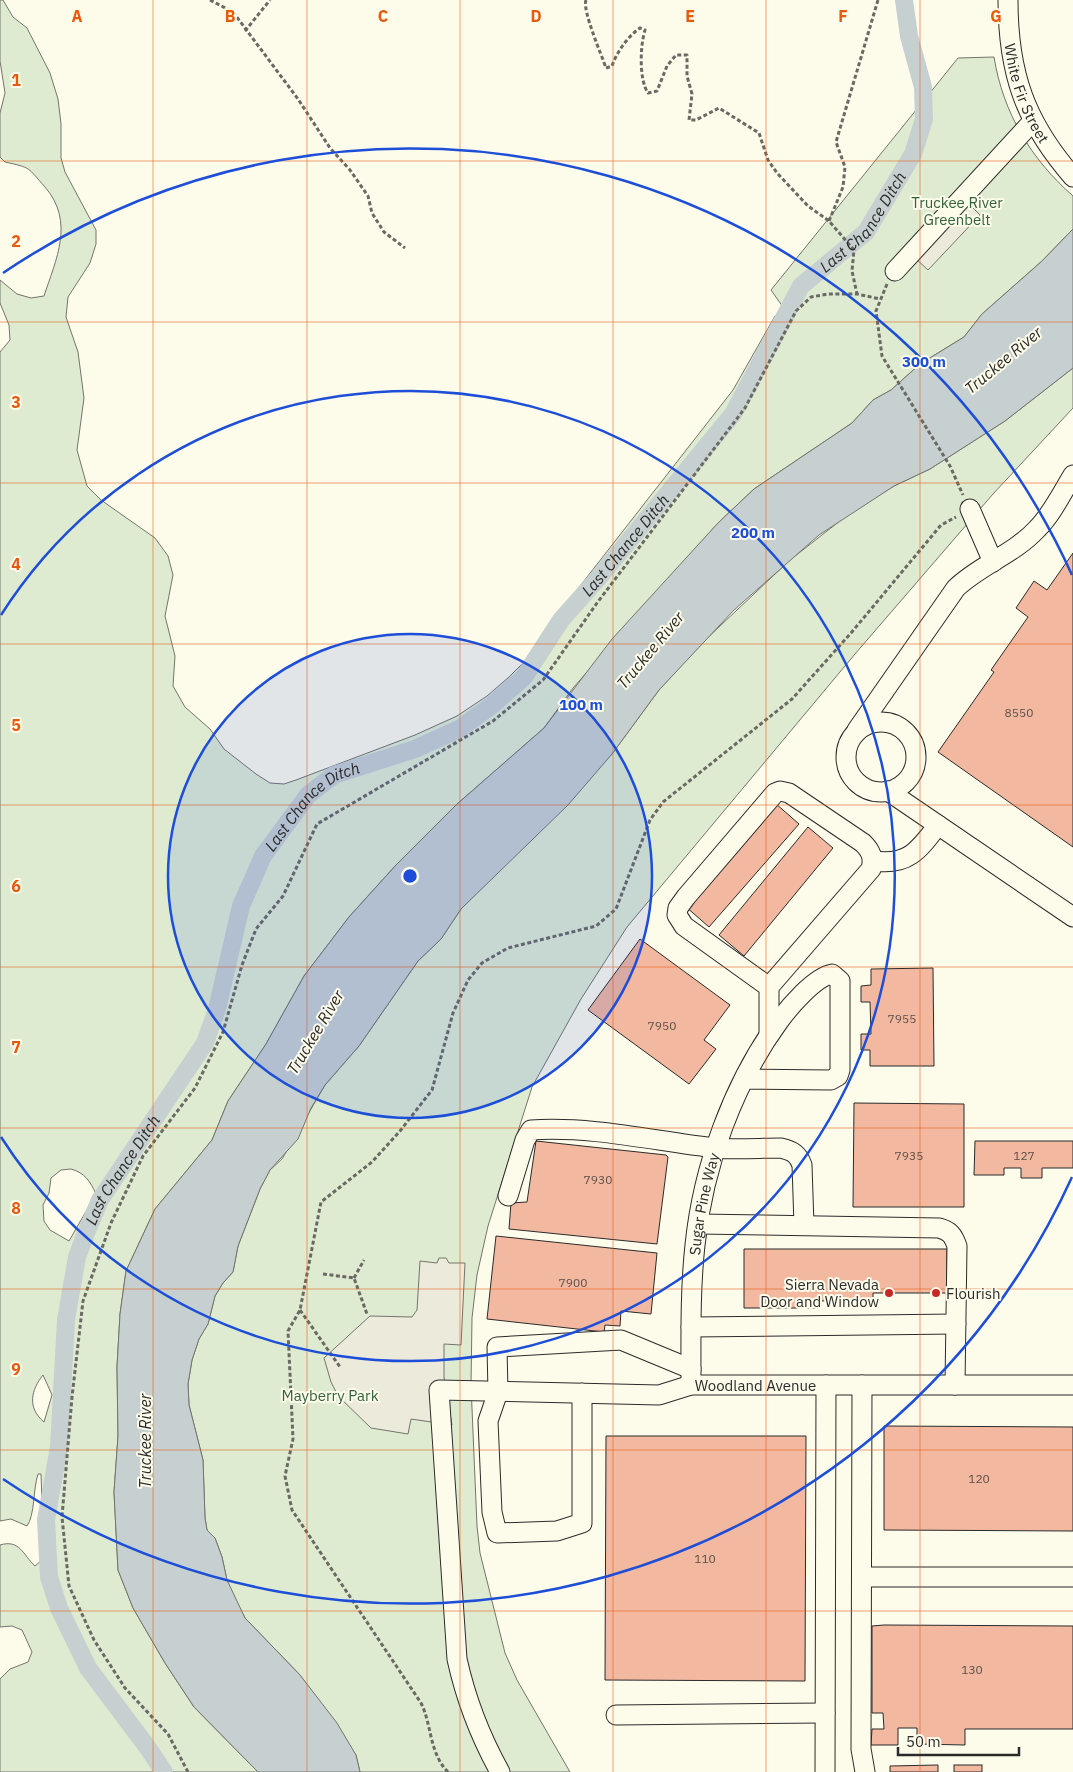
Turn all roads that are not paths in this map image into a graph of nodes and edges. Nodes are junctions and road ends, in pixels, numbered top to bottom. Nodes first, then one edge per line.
1 (1008, 0) edge
2 (1033, 121) junction
3 (1073, 177) edge
4 (895, 271) road end
5 (1073, 474) edge
6 (970, 509) road end
7 (993, 562) junction
8 (857, 730) junction
9 (888, 791) junction
10 (938, 825) junction
11 (874, 860) junction
12 (1073, 917) edge
13 (769, 987) junction
14 (769, 1034) junction
15 (745, 1079) junction
16 (716, 1148) junction
17 (508, 1196) dead end
18 (698, 1224) junction
19 (804, 1226) junction
20 (956, 1324) junction
21 (691, 1327) junction
22 (691, 1377) junction
23 (826, 1385) junction
24 (862, 1385) junction
25 (955, 1385) junction
26 (1073, 1385) edge
27 (498, 1392) junction
28 (582, 1393) junction
29 (862, 1577) junction
30 (1073, 1577) edge
31 (825, 1713) junction
32 (616, 1715) dead end
33 (500, 1772) edge
34 (825, 1772) edge
35 (865, 1772) edge

1 - 2 street, White Fir Street
2 - 3 street, White Fir Street
2 - 4 street
5 - 7 street
6 - 7 street
7 - 8 street
8 - 9 street
8 - 9 street
9 - 10 street
10 - 11 street
10 - 12 street
11 - 13 street
11 - 13 street
13 - 14 street
14 - 15 street, Sugar Pine Way
14 - 15 street, Sugar Pine Way
15 - 16 street, Sugar Pine Way
16 - 17 street
16 - 18 street, Sugar Pine Way
16 - 19 street
18 - 19 street
18 - 21 street, Sugar Pine Way
19 - 20 street
20 - 21 street
20 - 25 street
21 - 22 street, Sugar Pine Way
22 - 23 street, Woodland Avenue
22 - 27 street
22 - 28 street, Woodland Avenue
23 - 24 street, Woodland Avenue
23 - 31 street
24 - 25 street, Woodland Avenue
24 - 29 street
25 - 26 street, Woodland Avenue
27 - 28 street, Woodland Avenue
27 - 28 street
27 - 33 street, Woodland Avenue
29 - 30 street
29 - 35 street
31 - 32 street
31 - 34 street

